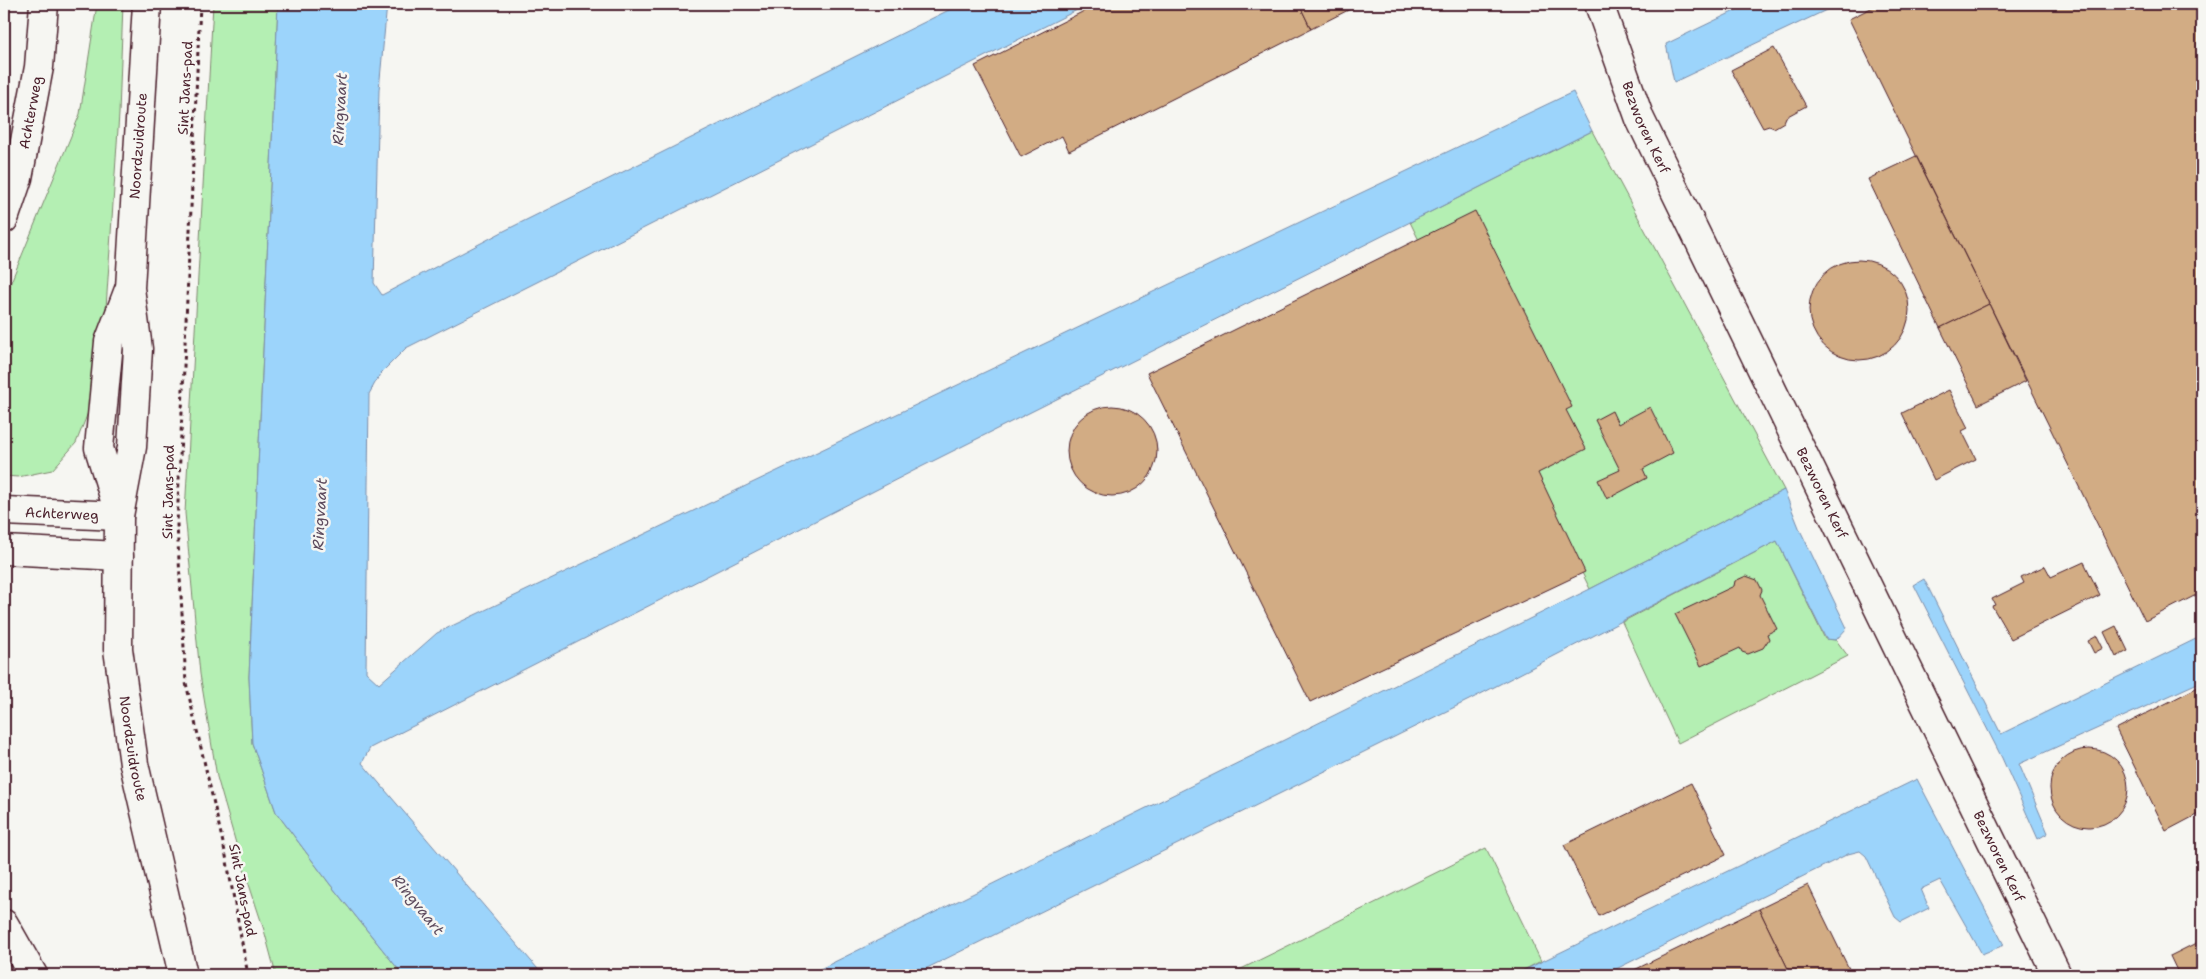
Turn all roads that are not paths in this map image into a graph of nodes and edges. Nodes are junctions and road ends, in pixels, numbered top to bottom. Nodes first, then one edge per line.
1 (44, 4) edge
2 (147, 4) edge
3 (1599, 4) edge
4 (4, 219) edge
5 (4, 511) edge
6 (119, 516) junction
7 (4, 550) edge
8 (119, 556) junction
9 (4, 924) edge
10 (32, 975) edge
11 (183, 975) edge
12 (2057, 975) edge

1 - 4 street, Achterweg
2 - 6 street, Noordzuidroute
3 - 12 street, Bezworen Kerf
5 - 6 street, Achterweg
6 - 8 street, Noordzuidroute
7 - 8 street
8 - 11 street, Noordzuidroute
9 - 10 street

